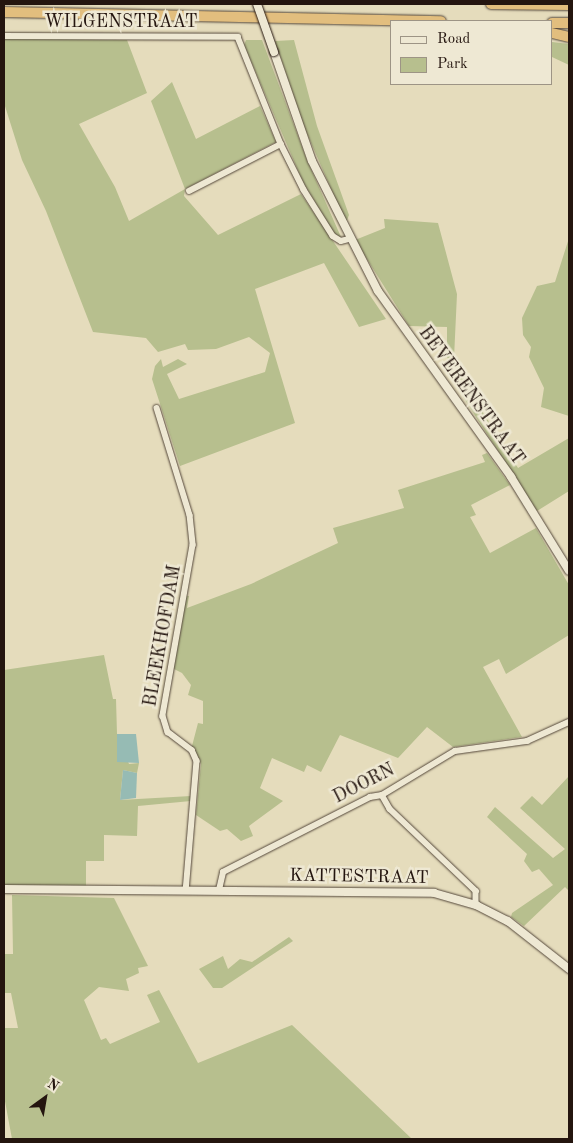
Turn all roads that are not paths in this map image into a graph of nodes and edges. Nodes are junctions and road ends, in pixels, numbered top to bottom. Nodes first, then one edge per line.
1 (257, 4) edge
2 (491, 4) edge
3 (569, 5) edge
4 (4, 12) edge
5 (392, 20) edge
6 (553, 23) edge
7 (569, 23) edge
8 (553, 34) edge
9 (4, 36) edge
10 (569, 36) edge
11 (281, 144) junction
12 (189, 191) dead end
13 (349, 239) junction
14 (157, 408) dead end
15 (569, 571) edge
16 (569, 722) edge
17 (382, 795) junction
18 (4, 889) edge
19 (219, 890) junction
20 (186, 891) junction
21 (476, 905) junction
22 (569, 969) edge

1 - 13 street, BEVERENSTRAAT, bridge
2 - 3 highway
4 - 5 highway
6 - 7 highway
8 - 10 highway
9 - 11 street, WILGENSTRAAT
11 - 12 street
11 - 13 street
13 - 15 street, BEVERENSTRAAT
14 - 20 street, BLEEKHOFDAM
16 - 17 street, DOORN
17 - 19 street, DOORN
17 - 21 street
18 - 20 street
19 - 20 street, KATTESTRAAT
19 - 21 street, KATTESTRAAT
21 - 22 street, KATTESTRAAT

